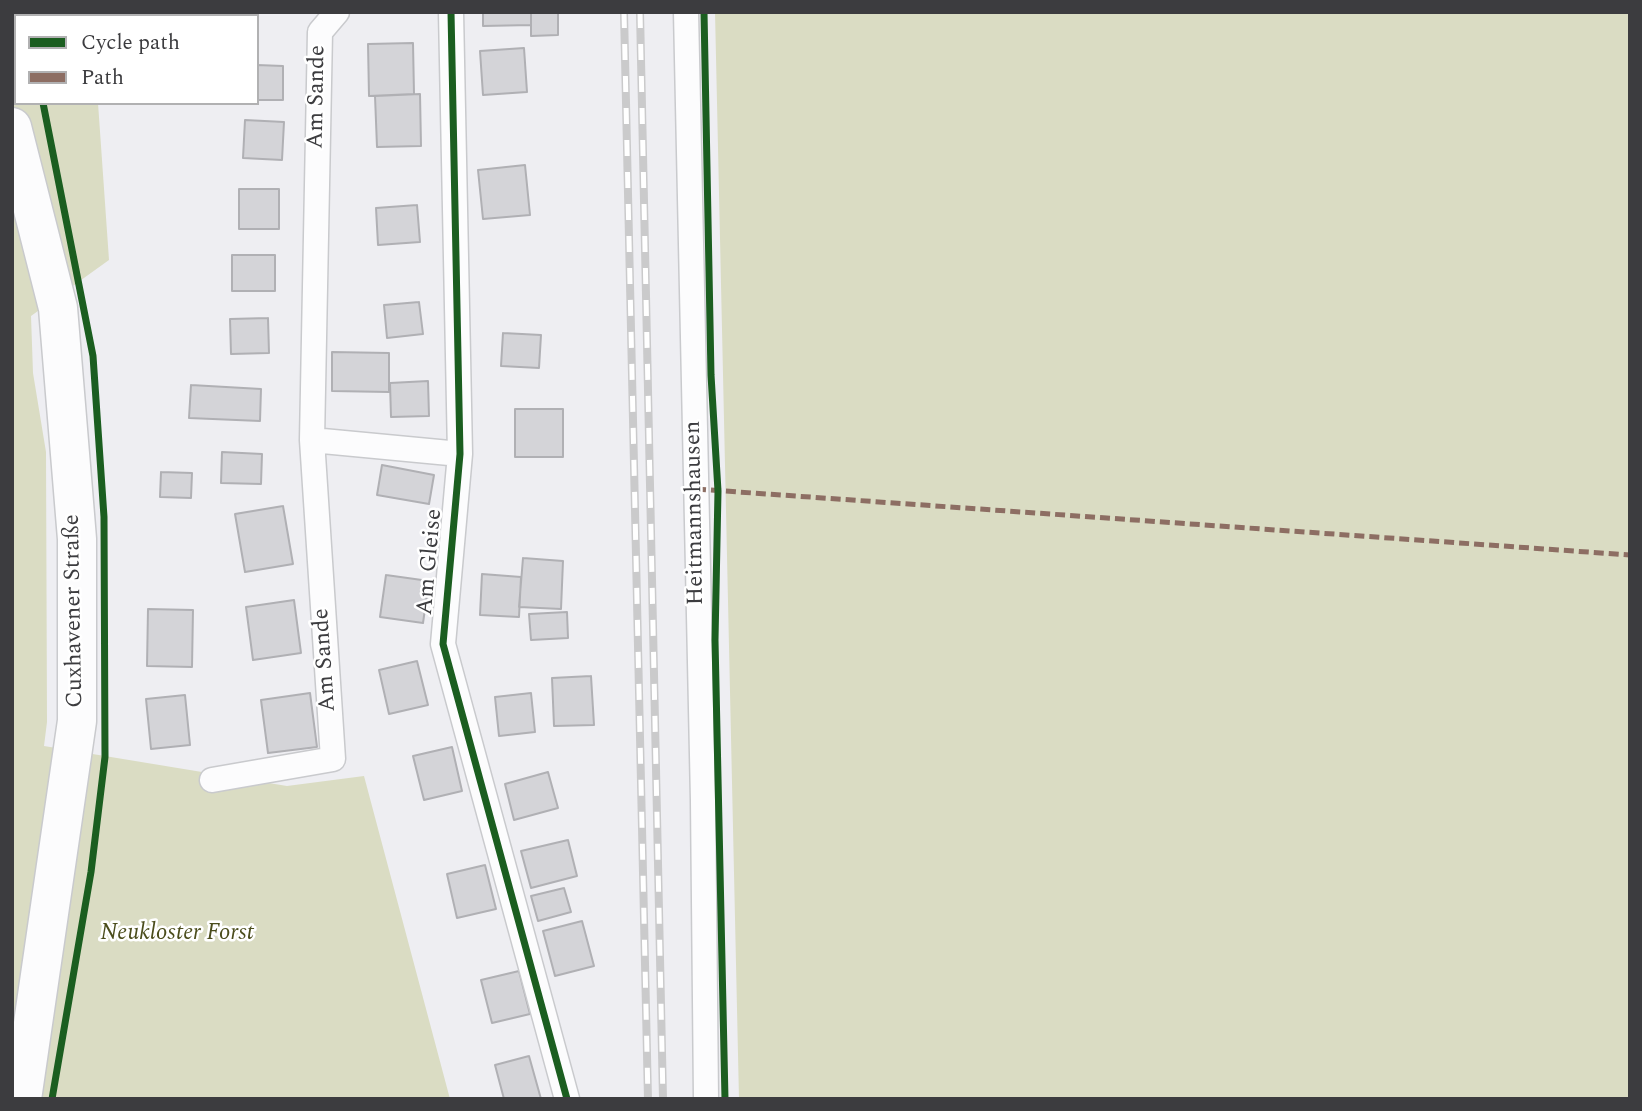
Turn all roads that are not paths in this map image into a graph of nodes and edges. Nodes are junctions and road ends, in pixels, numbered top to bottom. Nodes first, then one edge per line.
1 (337, 12) edge
2 (451, 12) edge
3 (686, 12) edge
4 (12, 127) edge
5 (312, 440) junction
6 (460, 454) junction
7 (212, 780) dead end
8 (22, 1099) edge
9 (567, 1099) edge
10 (706, 1099) edge

1 - 5 street, Am Sande
2 - 6 street, Am Gleise
3 - 10 street, Heitmannshausen
4 - 8 main road, Cuxhavener Straße
5 - 6 street
5 - 7 street, Am Sande
6 - 9 street, Am Gleise

